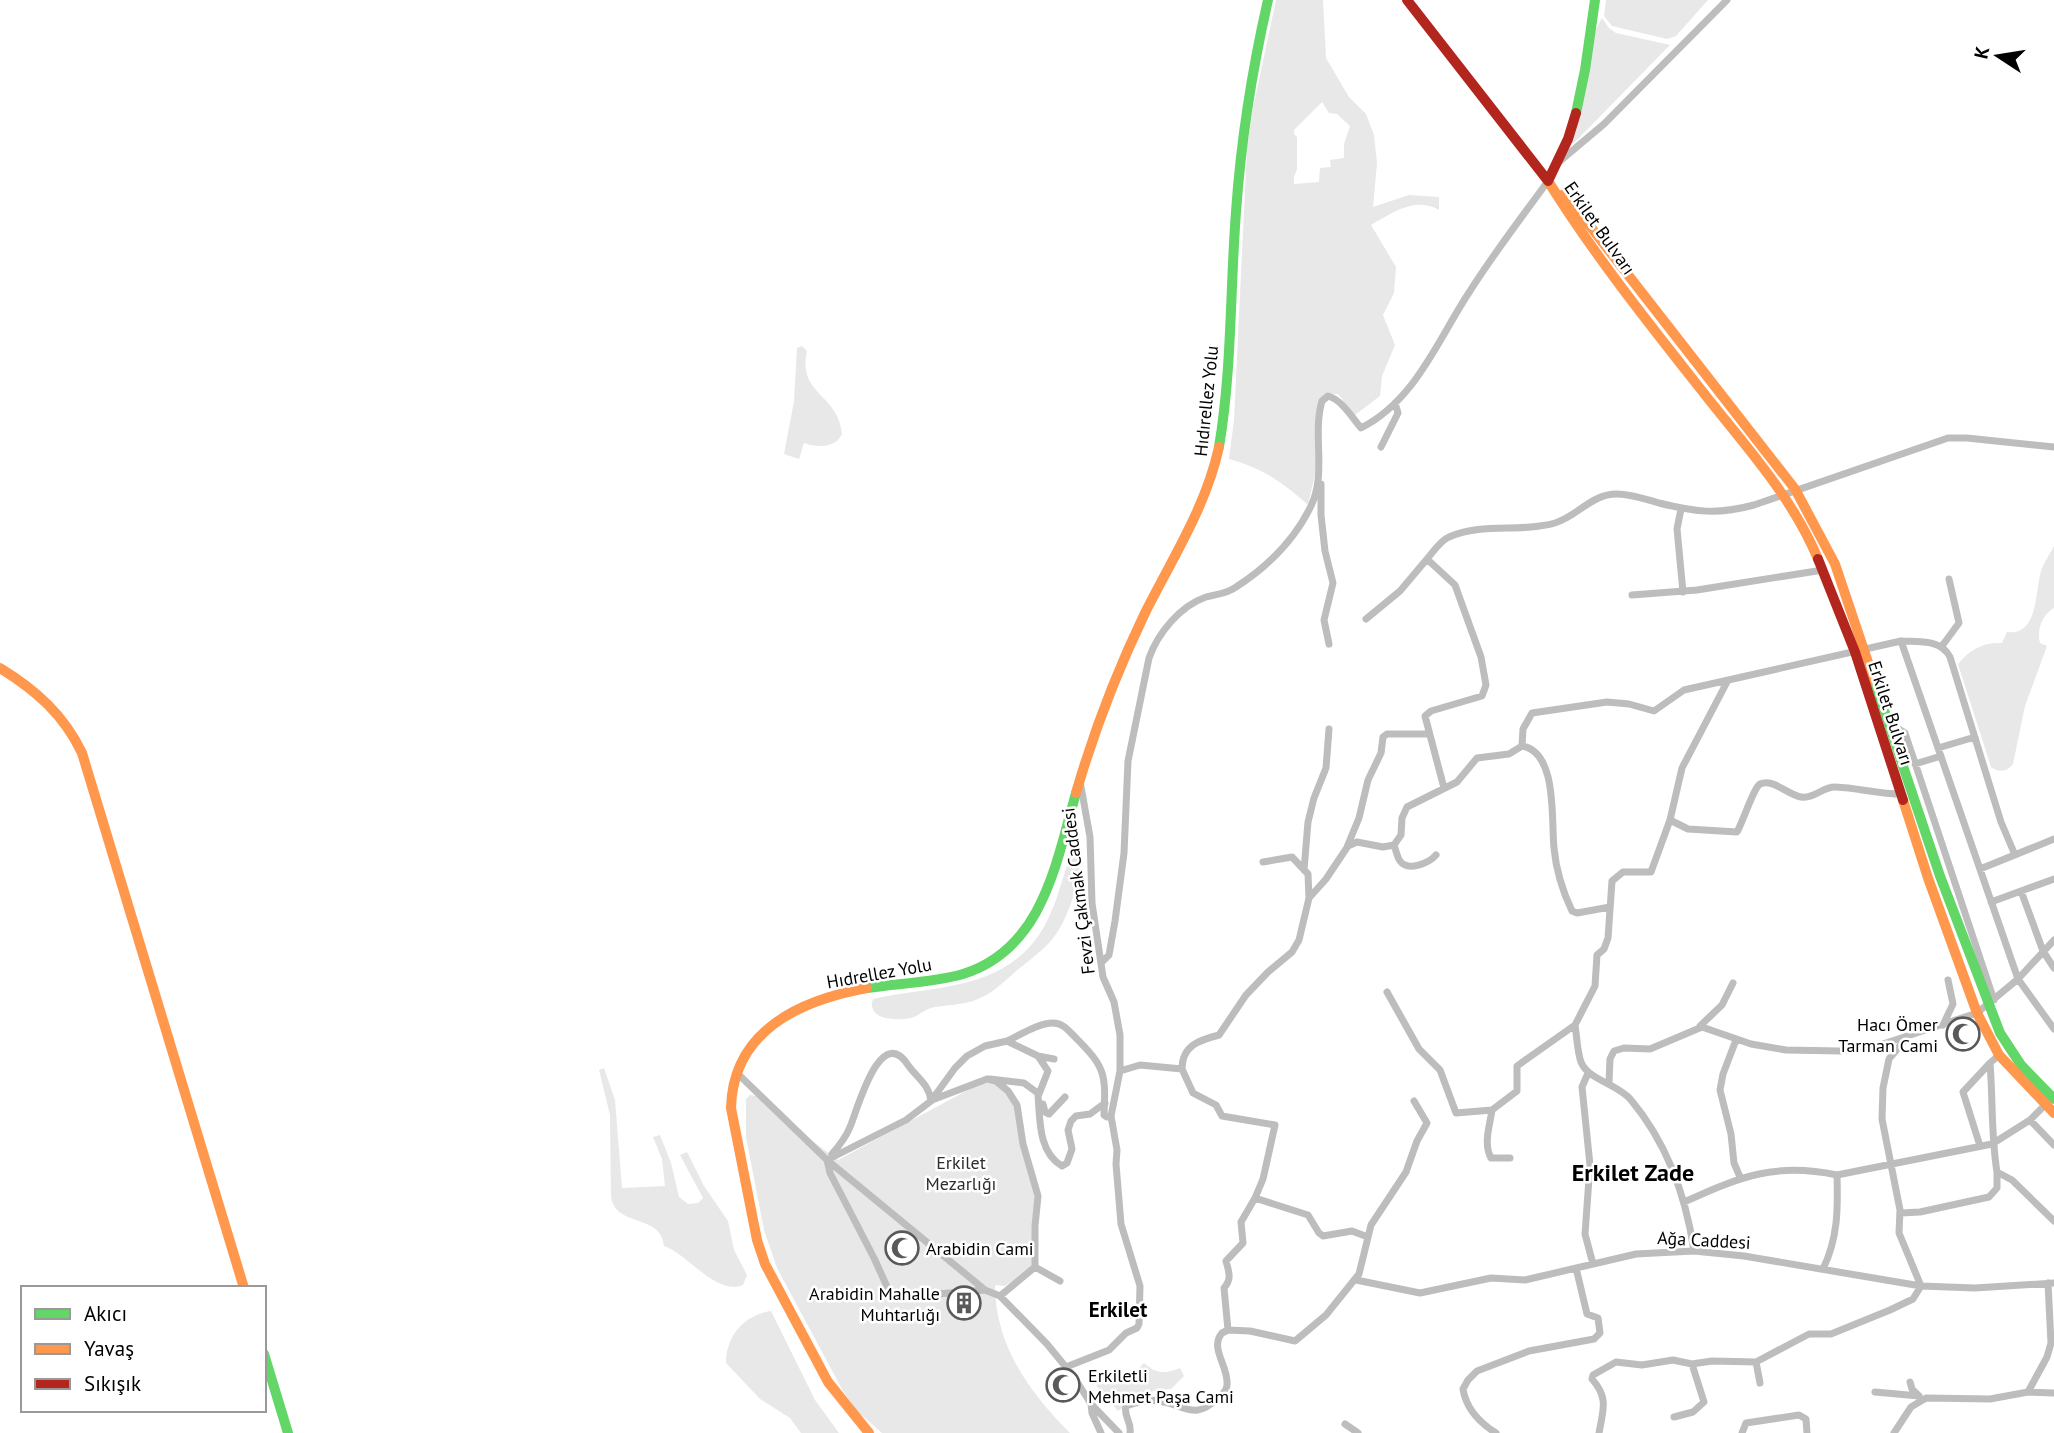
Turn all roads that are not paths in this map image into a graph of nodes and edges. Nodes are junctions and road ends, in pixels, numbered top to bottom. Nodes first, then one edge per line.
1 (1268, 0) edge
2 (1407, 0) edge
3 (1595, 0) edge
4 (1727, 0) edge
5 (1560, 161) junction
6 (1548, 181) junction
7 (1395, 402) junction
8 (1381, 447) dead end
9 (2054, 447) edge
10 (1319, 475) junction
11 (1795, 489) junction
12 (1783, 493) junction
13 (1681, 509) junction
14 (1427, 559) junction
15 (1823, 570) junction
16 (1949, 579) dead end
17 (1683, 592) junction
18 (1632, 595) dead end
19 (1366, 619) dead end
20 (1901, 641) junction
21 (1329, 644) dead end
22 (1942, 646) junction
23 (1860, 650) junction
24 (0, 668) edge
25 (1727, 682) junction
26 (1889, 723) junction
27 (1329, 729) dead end
28 (1429, 734) junction
29 (1975, 737) junction
30 (1522, 746) junction
31 (1939, 752) junction
32 (1915, 764) junction
33 (1080, 779) junction
34 (1444, 788) junction
35 (1901, 794) junction
36 (1670, 820) junction
37 (2054, 839) edge
38 (1394, 845) junction
39 (1347, 848) junction
40 (1436, 855) dead end
41 (2015, 855) junction
42 (1264, 862) dead end
43 (1980, 869) junction
44 (1304, 870) junction
45 (2054, 880) edge
46 (2021, 891) junction
47 (1309, 898) junction
48 (1991, 902) junction
49 (1610, 907) junction
50 (2054, 940) edge
51 (2043, 951) junction
52 (1101, 962) junction
53 (2054, 968) edge
54 (2018, 979) junction
55 (1948, 980) dead end
56 (1733, 983) dead end
57 (1387, 992) dead end
58 (1991, 1002) junction
59 (1978, 1013) junction
60 (1575, 1025) junction
61 (1943, 1025) junction
62 (1699, 1027) junction
63 (2054, 1029) edge
64 (1908, 1036) junction
65 (1736, 1040) junction
66 (1007, 1041) junction
67 (1999, 1055) junction
68 (1038, 1056) junction
69 (1054, 1059) dead end
70 (1990, 1063) junction
71 (1182, 1069) junction
72 (1120, 1071) junction
73 (737, 1073) junction
74 (1588, 1073) junction
75 (990, 1079) junction
76 (1609, 1083) junction
77 (1039, 1094) junction
78 (1065, 1097) dead end
79 (931, 1101) junction
80 (1413, 1101) dead end
81 (2050, 1102) edge
82 (1105, 1103) junction
83 (1492, 1110) junction
84 (2054, 1113) edge
85 (1111, 1116) junction
86 (2030, 1120) junction
87 (1992, 1144) junction
88 (2054, 1145) edge
89 (1980, 1146) junction
90 (1510, 1158) dead end
91 (827, 1160) junction
92 (1890, 1165) junction
93 (1997, 1172) junction
94 (1837, 1175) junction
95 (1741, 1177) junction
96 (1255, 1198) junction
97 (1684, 1202) junction
98 (1901, 1213) junction
99 (2054, 1221) edge
100 (1368, 1237) junction
101 (1694, 1251) junction
102 (1593, 1264) junction
103 (1035, 1267) junction
104 (1576, 1268) junction
105 (1823, 1269) junction
106 (1356, 1280) junction
107 (1060, 1281) dead end
108 (2051, 1283) edge
109 (243, 1286) edge
110 (1921, 1286) junction
111 (985, 1290) junction
112 (999, 1296) junction
113 (1228, 1330) junction
114 (266, 1361) edge
115 (1756, 1362) junction
116 (1692, 1364) junction
117 (1066, 1367) junction
118 (1910, 1382) dead end
119 (1760, 1383) dead end
120 (1875, 1392) dead end
121 (2028, 1392) junction
122 (2054, 1393) edge
123 (1921, 1398) junction
124 (1091, 1404) junction
125 (1674, 1418) dead end
126 (1345, 1424) dead end
127 (288, 1433) edge
128 (869, 1433) edge
129 (1101, 1433) edge
130 (1119, 1433) edge
131 (1130, 1433) edge
132 (1358, 1433) edge
133 (1496, 1433) edge
134 (1599, 1433) edge
135 (1742, 1433) edge
136 (1807, 1433) edge
137 (1894, 1433) edge

1 - 33 street, Hıdırellez Yolu
2 - 6 street
3 - 5 street
4 - 5 street
5 - 6 street
6 - 7 street
6 - 11 street, Erkilet Bulvarı
6 - 12 street, Erkilet Bulvarı
7 - 8 street
7 - 10 street
9 - 11 street
10 - 21 street
10 - 52 street
11 - 12 street
11 - 23 street, Erkilet Bulvarı
12 - 13 street
12 - 15 street, Erkilet Bulvarı
13 - 14 street
13 - 17 street
14 - 19 street
14 - 28 street
15 - 17 street
15 - 23 street, Erkilet Bulvarı
16 - 22 street
17 - 18 street
20 - 22 street
20 - 23 street
20 - 31 street
22 - 29 street
23 - 25 street
23 - 26 street, Erkilet Bulvarı
23 - 35 street, Erkilet Bulvarı
24 - 109 street
25 - 30 street
25 - 36 street
26 - 32 street
26 - 58 street, Erkilet Bulvarı
27 - 44 street
28 - 34 street
28 - 39 street
29 - 31 street
29 - 41 street
30 - 34 street
30 - 49 street
31 - 32 street
31 - 43 street
32 - 58 street
33 - 52 street, Fevzi Çakmak Caddesi
33 - 73 street, Hıdrellez Yolu
34 - 38 street
35 - 36 street
35 - 59 street, Erkilet Bulvarı
36 - 49 street
37 - 41 street
38 - 39 street
38 - 40 street
39 - 47 street
41 - 43 street
42 - 44 street
43 - 48 street
44 - 47 street
45 - 46 street
46 - 48 street
46 - 51 street
47 - 71 street
48 - 54 street
49 - 60 street
50 - 51 street
51 - 53 street
51 - 54 street
52 - 72 street, Fevzi Çakmak Caddesi
54 - 58 street
54 - 63 street
55 - 61 street
56 - 62 street
57 - 83 street
58 - 59 street
58 - 81 street, Erkilet Bulvarı
59 - 61 street
59 - 67 street, Erkilet Bulvarı
60 - 74 street
60 - 83 street
61 - 64 street
62 - 65 street
62 - 76 street
64 - 65 street
64 - 92 street
65 - 95 street
66 - 68 street
66 - 79 street
66 - 82 street
67 - 70 street
67 - 81 street, Erkilet Bulvarı
68 - 69 street
68 - 77 street
70 - 87 street
70 - 89 street
71 - 72 street
71 - 96 street
72 - 85 street, Fevzi Çakmak Caddesi
73 - 91 street
73 - 128 street, Hıdrellez Yolu
74 - 76 street
74 - 102 street
75 - 77 street
75 - 79 street
75 - 103 street
76 - 97 street
77 - 78 street
77 - 82 street
79 - 91 street
79 - 91 street
80 - 100 street
81 - 84 street, Erkilet Bulvarı
81 - 86 street
82 - 85 street
83 - 90 street
85 - 117 street, Fevzi Çakmak Caddesi
86 - 87 street
86 - 88 street
87 - 89 street
87 - 93 street
89 - 92 street
91 - 111 street
91 - 111 street
92 - 94 street
92 - 98 street
93 - 98 street
93 - 99 street
94 - 95 street
94 - 105 street
95 - 97 street
96 - 100 street
96 - 113 street
97 - 101 street
98 - 110 street
100 - 106 street
101 - 102 street, Ağa Caddesi
101 - 105 street, Ağa Caddesi
102 - 104 street, Ağa Caddesi
103 - 107 street
103 - 112 street
104 - 106 street, Ağa Caddesi
104 - 133 street
105 - 110 street, Ağa Caddesi
106 - 113 street
108 - 110 street, Ağa Caddesi
108 - 121 street
110 - 115 street
111 - 112 street
112 - 117 street
113 - 131 street
114 - 127 street
115 - 116 street
115 - 119 street
116 - 125 street
116 - 134 street
117 - 124 street
118 - 123 street
120 - 123 street
121 - 122 street
121 - 123 street
123 - 137 street
124 - 129 street
124 - 130 street
126 - 132 street
135 - 136 street

